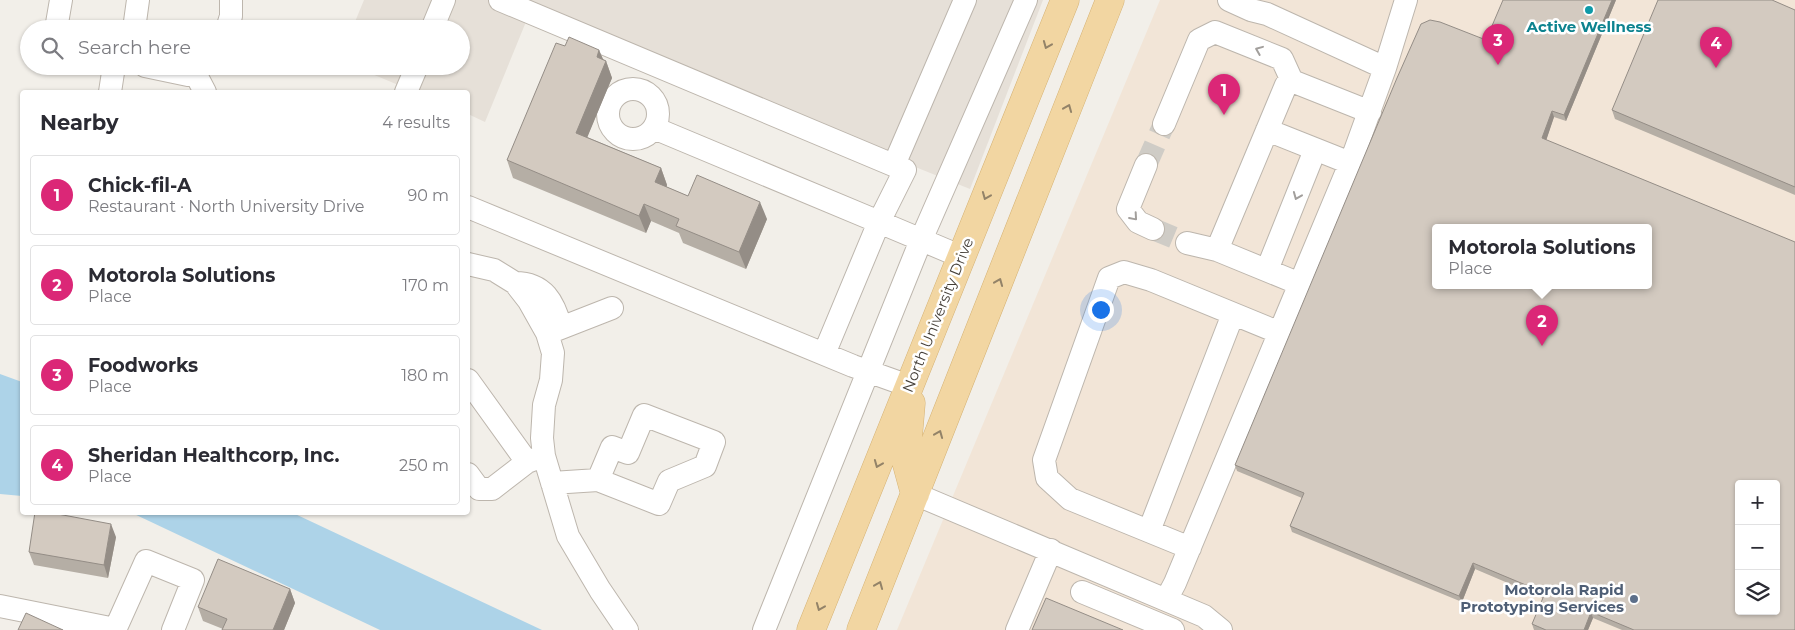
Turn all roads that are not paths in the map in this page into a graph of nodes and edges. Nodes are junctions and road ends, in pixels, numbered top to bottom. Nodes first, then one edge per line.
1 (61, 0) edge
2 (138, 0) edge
3 (231, 0) edge
4 (444, 0) edge
5 (500, 0) edge
6 (965, 0) edge
7 (1026, 0) edge
8 (1065, 0) edge
9 (1110, 0) edge
10 (1229, 0) edge
11 (1406, 0) edge
12 (1270, 7) edge
13 (58, 20) edge
14 (135, 20) edge
15 (230, 20) edge
16 (436, 20) edge
17 (1385, 68) junction
18 (113, 75) edge
19 (413, 75) edge
20 (188, 76) edge
21 (1292, 81) junction
22 (110, 90) edge
23 (203, 90) edge
24 (407, 90) edge
25 (1370, 112) junction
26 (1164, 124) tunnel mouth
27 (654, 128) dead end
28 (1267, 130) junction
29 (1315, 150) junction
30 (1350, 164) junction
31 (894, 165) junction
32 (1146, 165) tunnel mouth
33 (470, 208) edge
34 (879, 222) junction
35 (1153, 229) tunnel mouth
36 (922, 240) junction
37 (1186, 242) tunnel mouth
38 (1217, 250) junction
39 (962, 257) junction
40 (470, 264) edge
41 (1266, 270) junction
42 (1300, 284) junction
43 (612, 308) dead end
44 (1233, 314) junction
45 (554, 331) junction
46 (1280, 333) junction
47 (824, 354) junction
48 (868, 371) junction
49 (470, 382) edge
50 (909, 386) junction
51 (535, 459) junction
52 (470, 477) edge
53 (598, 480) junction
54 (552, 483) junction
55 (915, 494) junction
56 (1149, 531) junction
57 (1190, 548) junction
58 (1051, 550) junction
59 (1145, 591) junction
60 (1082, 592) dead end
61 (1166, 600) junction
62 (0, 606) edge
63 (1200, 623) edge
64 (115, 630) edge
65 (173, 630) edge
66 (627, 630) edge
67 (764, 630) edge
68 (811, 630) edge
69 (861, 630) edge
70 (1017, 630) edge
71 (1173, 630) edge
72 (1221, 630) edge

1 - 13 street
2 - 14 street
3 - 15 street
4 - 16 street
5 - 31 street
6 - 31 street
7 - 36 street
8 -> 39 main road, North University Drive
55 -> 9 main road
10 - 12 street
11 - 17 street
12 - 17 street
17 - 25 street
18 - 22 street
19 - 24 street
20 - 23 street
21 - 25 street
21 -> 26 street
21 - 28 street
25 - 30 street
27 - 34 street
28 - 29 street
28 - 38 street
29 - 30 street
29 -> 41 street
30 - 42 street
31 - 34 street
32 -> 35 street
33 - 47 street
34 - 36 street
34 - 47 street
36 - 39 street
36 - 48 street
37 - 38 street
38 - 41 street
39 - 50 main road, North University Drive
40 - 45 street
41 - 42 street
42 - 46 street
43 - 45 street
44 - 46 street
44 - 56 street
44 - 56 street
45 - 51 street
46 - 57 street
47 - 48 street
48 - 50 street
48 - 67 street
49 - 51 street
50 - 55 main road
50 -> 68 main road, North University Drive
51 - 52 street
51 - 54 street
53 - 53 street
53 - 54 street
54 - 66 street
55 - 58 street
69 -> 55 main road
56 - 57 street
57 - 61 street
58 - 59 street
58 - 70 street
59 - 61 street
59 - 71 street
60 - 71 street
61 - 63 street
62 - 64 street
63 - 72 street
64 - 65 street

